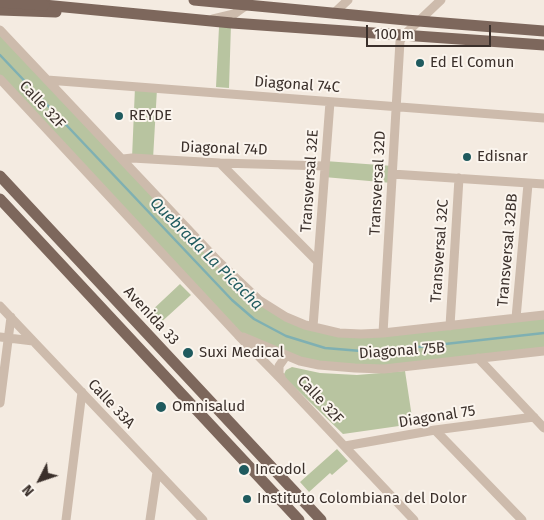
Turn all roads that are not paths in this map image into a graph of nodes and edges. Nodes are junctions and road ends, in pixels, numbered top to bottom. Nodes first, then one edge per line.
1 (194, 0) edge
2 (348, 0) edge
3 (441, 0) edge
4 (0, 2) edge
5 (249, 3) edge
6 (6, 7) edge
7 (333, 14) junction
8 (175, 17) junction
9 (208, 20) junction
10 (419, 21) junction
11 (0, 30) edge
12 (544, 31) edge
13 (404, 35) junction
14 (544, 45) edge
15 (0, 79) edge
16 (47, 80) junction
17 (330, 102) junction
18 (396, 107) junction
19 (544, 118) edge
20 (123, 159) junction
21 (220, 163) junction
22 (325, 166) junction
23 (392, 174) junction
24 (0, 176) edge
25 (459, 178) junction
26 (528, 184) junction
27 (544, 184) edge
28 (0, 199) edge
29 (318, 262) junction
30 (0, 306) edge
31 (544, 315) edge
32 (11, 317) junction
33 (516, 318) junction
34 (450, 326) junction
35 (313, 327) junction
36 (383, 333) junction
37 (238, 335) junction
38 (4, 338) edge
39 (33, 341) junction
40 (544, 351) edge
41 (286, 356) junction
42 (478, 358) junction
43 (282, 380) junction
44 (82, 392) junction
45 (0, 403) edge
46 (534, 417) junction
47 (544, 428) edge
48 (435, 430) junction
49 (345, 446) junction
50 (157, 472) junction
51 (66, 520) edge
52 (150, 520) edge
53 (203, 520) edge
54 (299, 520) edge
55 (321, 520) edge
56 (414, 520) edge
57 (522, 520) edge

1 - 5 main road
2 - 7 street
3 - 10 street
4 - 8 main road, bridge
5 - 7 main road
5 - 9 street
6 - 8 main road
7 - 10 main road
8 - 9 main road
9 - 13 main road
10 - 12 main road
10 - 13 street
11 - 16 street, Calle 32F
13 - 14 main road
13 - 18 street, Transversal 32D
15 - 37 street, Calle 32F
16 - 17 street, Diagonal 74C
16 - 20 street, Calle 32F
17 - 18 street, Diagonal 74C
17 - 22 street, Transversal 32E
18 - 19 street, Diagonal 74C
18 - 23 street, Transversal 32D
20 - 21 street, Diagonal 74D
20 - 35 street, Calle 32F
21 - 22 street, Diagonal 74D
21 - 29 street, Transversal 32E
22 - 29 street, Transversal 32E
23 - 25 street
23 - 36 street, Transversal 32D
24 - 55 main road, Avenida 33
25 - 26 street
25 - 34 street, Transversal 32C
26 - 27 street
26 - 33 street, Transversal 32BB
28 - 54 main road, Avenida 33
29 - 35 street, Transversal 32E
30 - 32 street, Calle 33A
31 - 33 street, Diagonal 75B
32 - 38 street
32 - 39 street, Calle 33A
33 - 34 street, Diagonal 75B
34 - 36 street, Diagonal 75B
35 - 36 street, Diagonal 75B
37 - 41 street, Diagonal 75B
37 - 43 street, Calle 32F
38 - 39 street
38 - 45 street
39 - 44 street, Calle 33A
40 - 42 street, Diagonal 75B
41 - 42 street, Diagonal 75B
41 - 43 street
42 - 46 street
43 - 49 street, Calle 32F
44 - 50 street, Calle 33A
44 - 51 street
46 - 47 street
46 - 48 street, Diagonal 75
48 - 49 street, Diagonal 75
48 - 57 street
49 - 56 street, Calle 32F
50 - 52 street
50 - 53 street, Calle 33A

